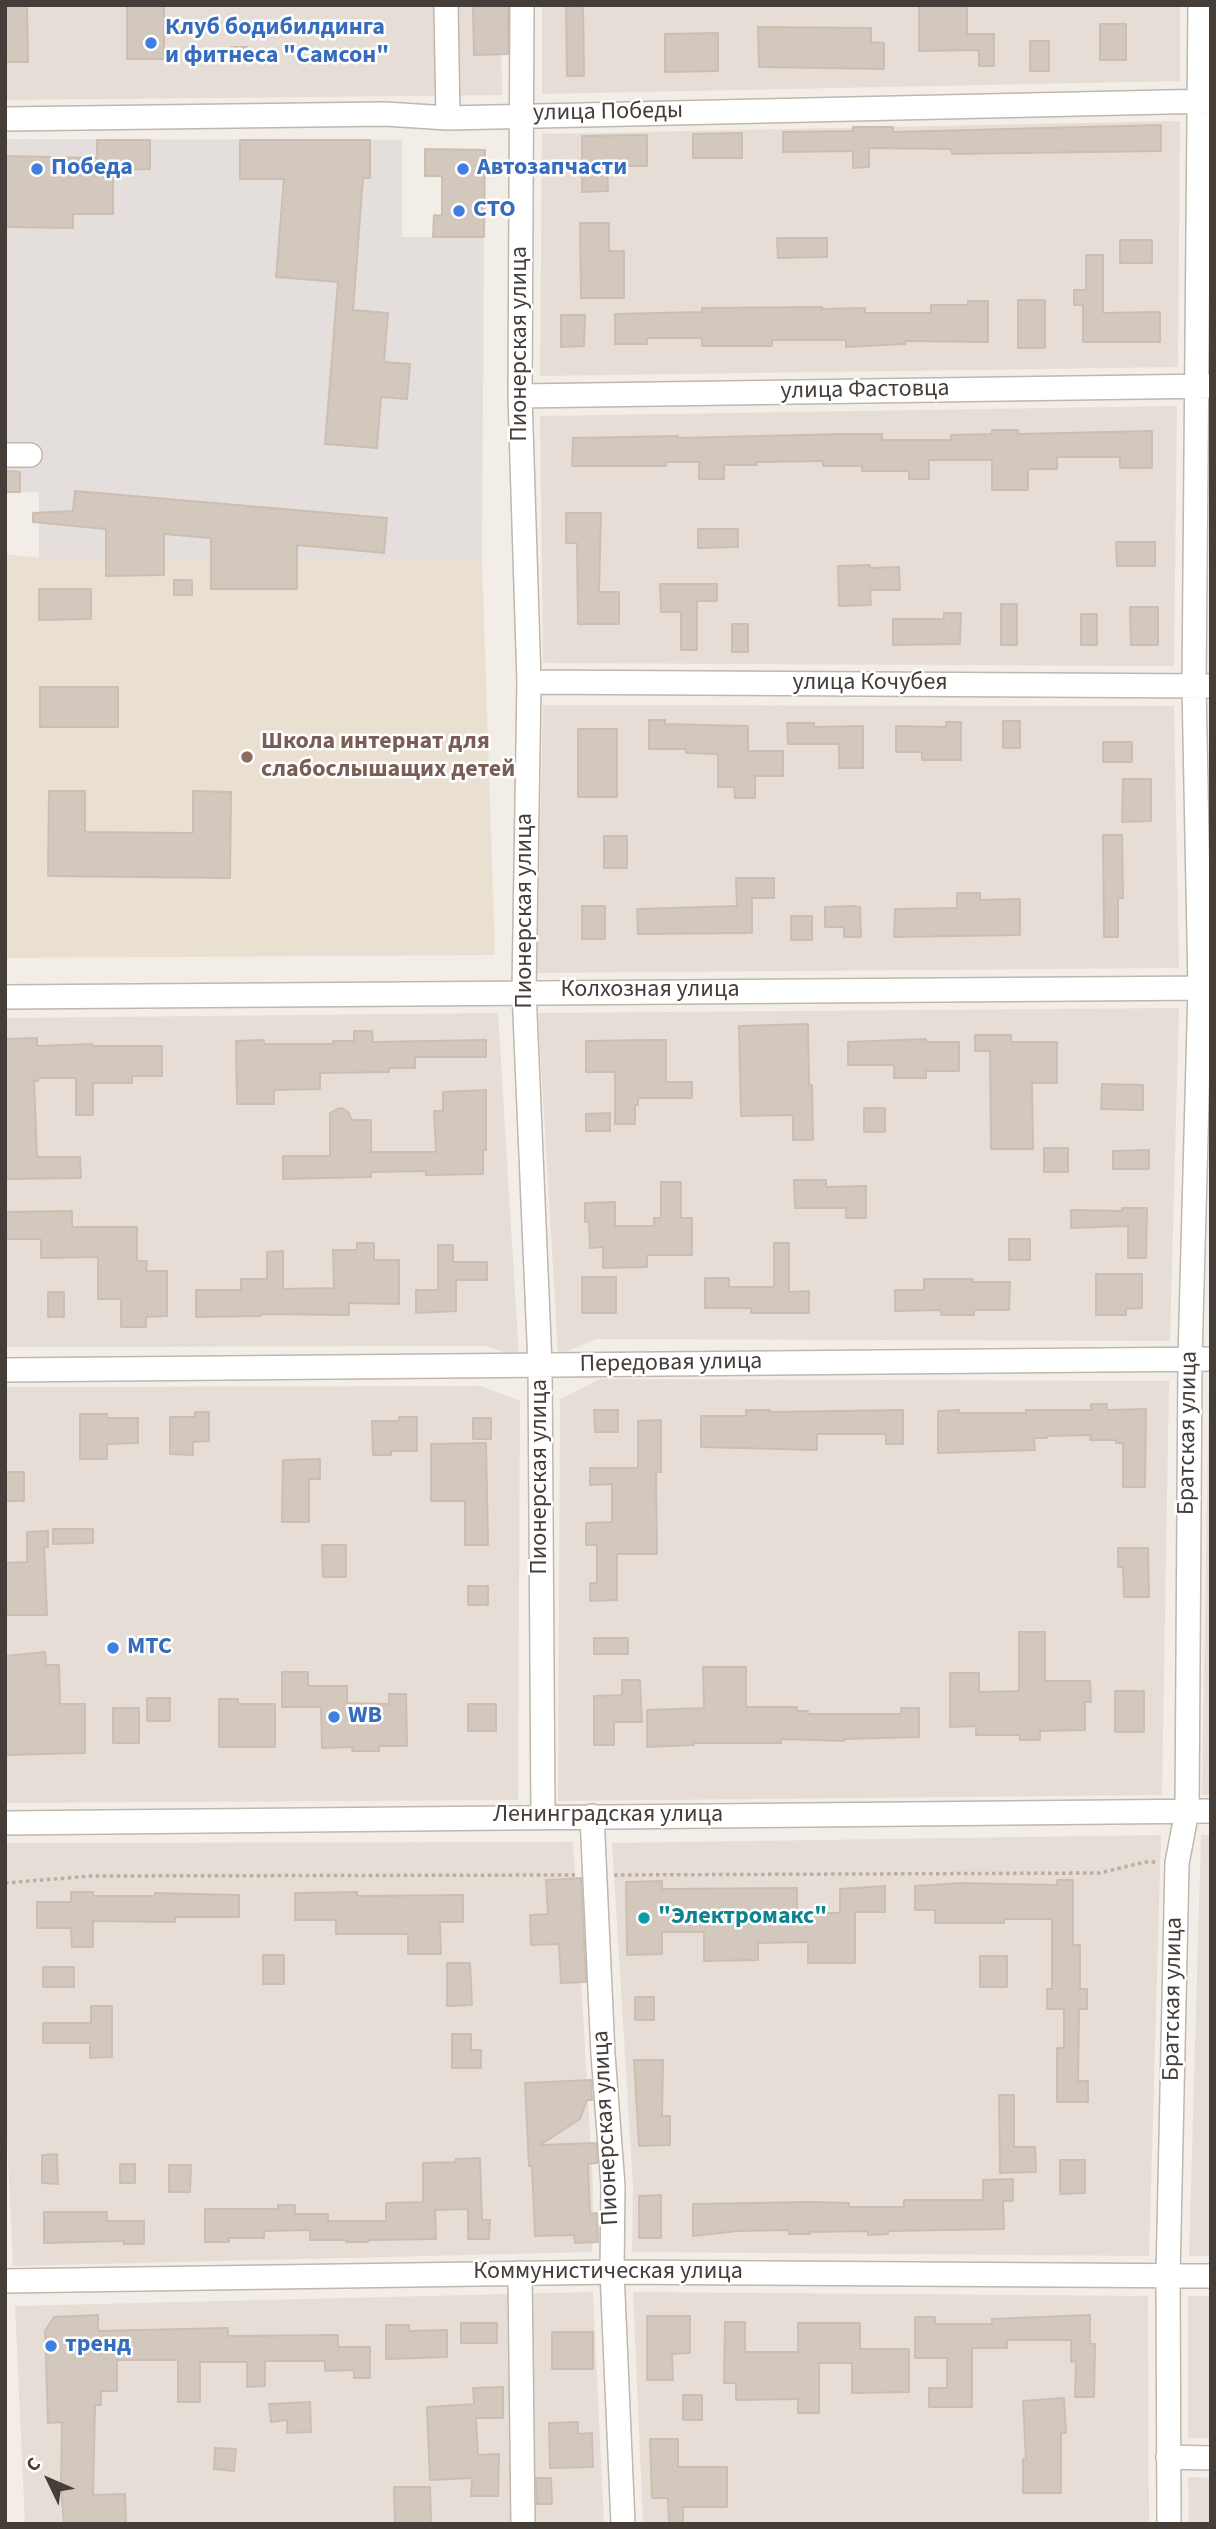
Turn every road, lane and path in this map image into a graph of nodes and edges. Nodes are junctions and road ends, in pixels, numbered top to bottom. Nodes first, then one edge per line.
1 (446, 5) edge
2 (522, 5) edge
3 (1200, 5) edge
4 (1205, 101) edge
5 (522, 114) junction
6 (448, 117) junction
7 (5, 119) edge
8 (1204, 386) edge
9 (520, 396) junction
10 (5, 455) edge
11 (30, 455) dead end
12 (529, 682) junction
13 (1202, 686) edge
14 (1205, 988) edge
15 (524, 991) junction
16 (5, 997) edge
17 (1200, 1359) edge
18 (540, 1365) junction
19 (5, 1370) edge
20 (1187, 1811) junction
21 (1211, 1811) edge
22 (543, 1816) junction
23 (592, 1816) junction
24 (5, 1823) edge
25 (612, 2272) junction
26 (520, 2273) junction
27 (1168, 2276) junction
28 (1211, 2276) edge
29 (5, 2281) edge
30 (1168, 2457) junction
31 (1211, 2458) edge
32 (523, 2524) edge
33 (623, 2524) edge
34 (1169, 2524) edge

1 - 6 street
2 - 5 street, Пионерская улица
3 - 4 street, Братская улица
4 - 5 street, улица Победы
4 - 8 street, Братская улица
5 - 6 street, улица Победы
5 - 9 street, Пионерская улица
6 - 7 street, улица Победы
8 - 9 street, улица Фастовца
8 - 13 street, Братская улица
9 - 12 street, Пионерская улица
10 - 11 street
12 - 13 street, улица Кочубея
12 - 15 street, Пионерская улица
13 - 14 street, Братская улица
14 - 15 street, Колхозная улица
14 - 17 street, Братская улица
15 - 16 street, Колхозная улица
15 - 18 street, Пионерская улица
17 - 18 street, Передовая улица
17 - 20 street, Братская улица
18 - 19 street, Передовая улица
18 - 22 street, Пионерская улица
20 - 21 street, Ленинградская улица
20 - 23 street, Ленинградская улица
20 - 27 street, Братская улица
22 - 23 street, Ленинградская улица
22 - 24 street, Ленинградская улица
23 - 25 street, Пионерская улица
25 - 26 street, Коммунистическая улица
25 - 27 street, Коммунистическая улица
25 - 33 street, Пионерская улица
26 - 29 street, Коммунистическая улица
26 - 32 street
27 - 28 street, Коммунистическая улица
27 - 30 street, Братская улица
30 - 31 street
30 - 34 street, Братская улица

